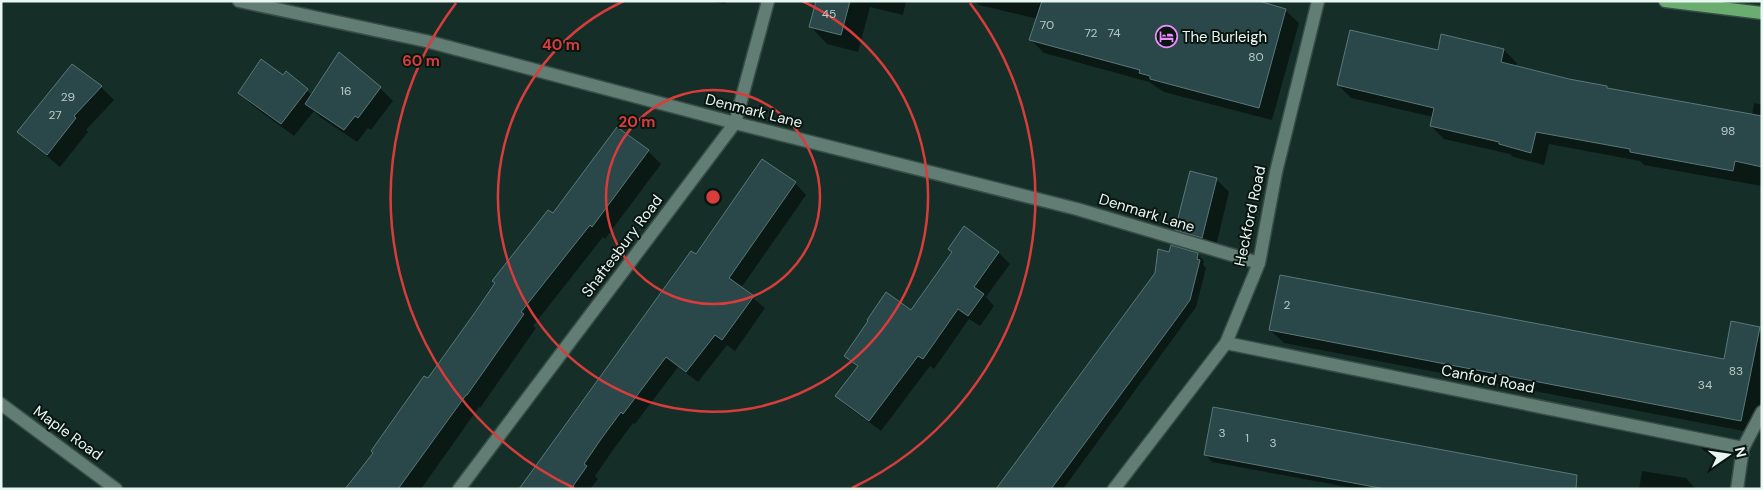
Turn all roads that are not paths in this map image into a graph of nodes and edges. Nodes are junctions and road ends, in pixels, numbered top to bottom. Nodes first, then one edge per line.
1 (239, 1) edge
2 (768, 1) edge
3 (1318, 1) edge
4 (1666, 1) edge
5 (1762, 13) edge
6 (736, 123) junction
7 (1259, 263) junction
8 (1226, 343) junction
9 (1, 404) edge
10 (1762, 412) edge
11 (1744, 448) junction
12 (116, 489) edge
13 (459, 489) edge
14 (1114, 489) edge
15 (1737, 489) edge

1 - 6 street, Denmark Lane
2 - 6 street, Shaftesbury Road
3 - 7 street, Heckford Road
4 - 5 main road
6 - 7 street, Denmark Lane
6 - 13 street, Shaftesbury Road
7 - 8 street, Heckford Road
8 - 11 street, Canford Road
8 - 14 street, Heckford Road
9 - 12 street, Maple Road
10 - 11 street
11 - 15 street

